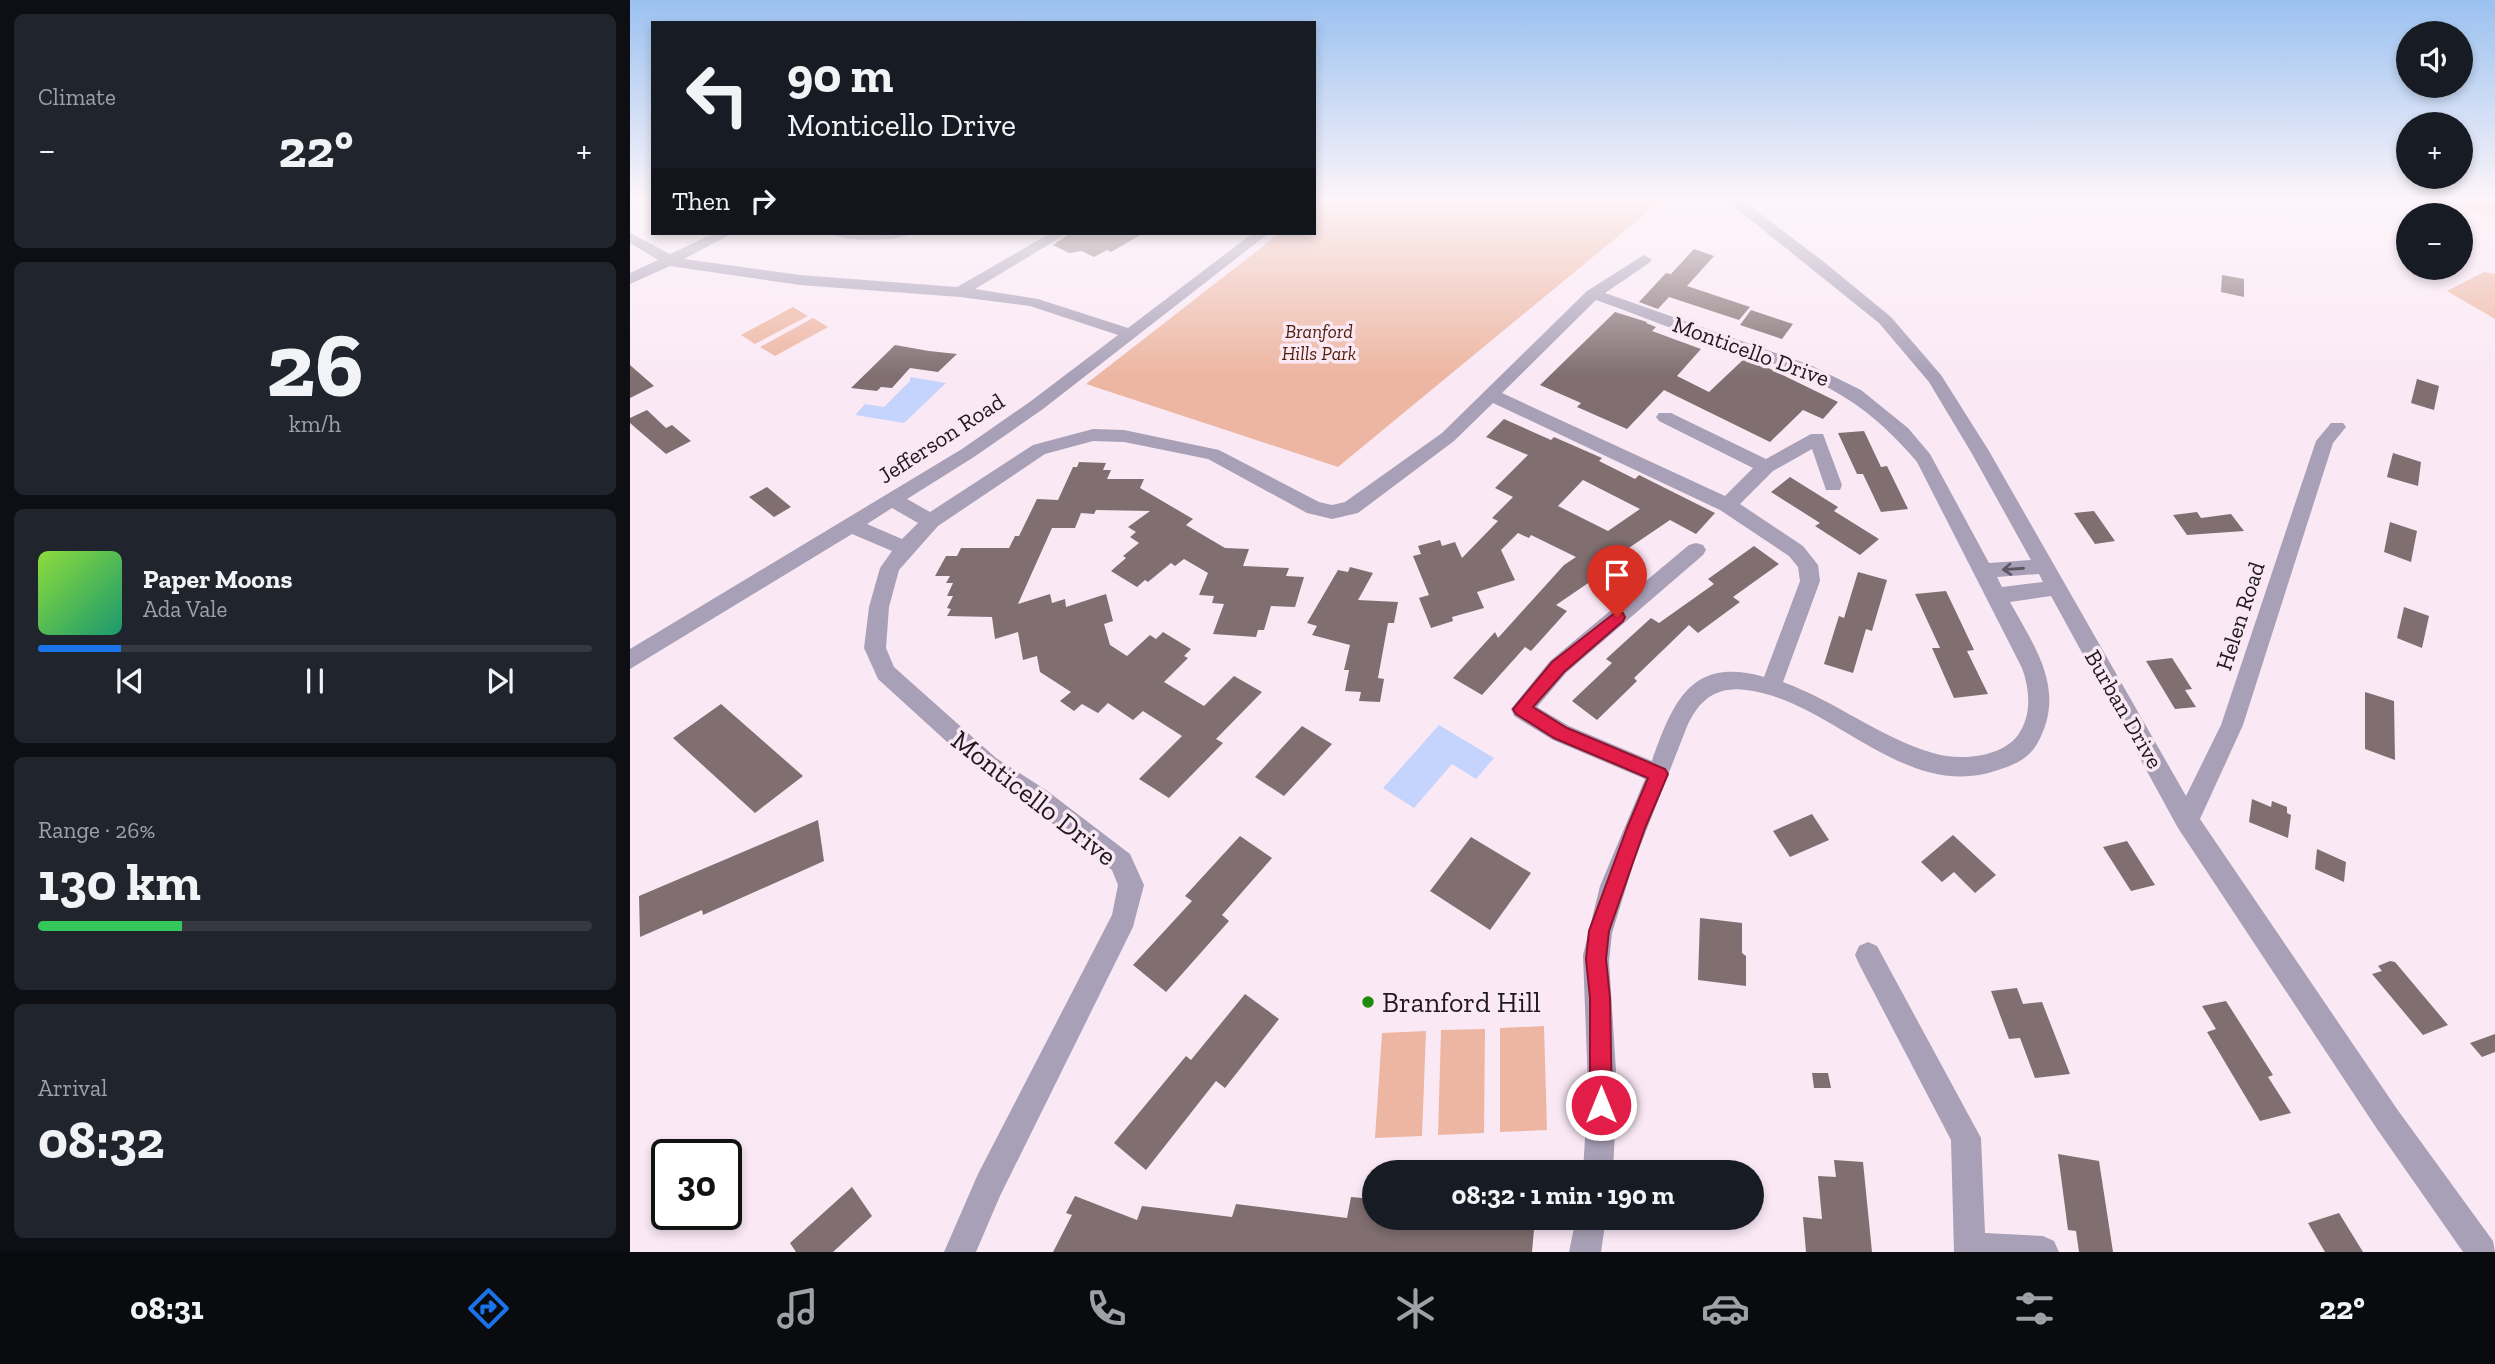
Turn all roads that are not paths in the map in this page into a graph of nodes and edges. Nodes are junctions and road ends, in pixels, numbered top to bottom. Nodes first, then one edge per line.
1 (666, 258) edge
2 (675, 258) edge
3 (1018, 258) edge
4 (1229, 258) edge
5 (1809, 258) edge
6 (1644, 260) dead end
7 (670, 261) junction
8 (630, 279) edge
9 (960, 292) junction
10 (1593, 294) junction
11 (1131, 334) junction
12 (1489, 394) junction
13 (1665, 417) dead end
14 (2337, 427) dead end
15 (1766, 467) junction
16 (1833, 485) dead end
17 (892, 500) junction
18 (1727, 505) junction
19 (931, 521) junction
20 (850, 525) junction
21 (905, 548) junction
22 (1696, 550) dead end
23 (2043, 566) junction
24 (1984, 571) junction
25 (2055, 588) junction
26 (1996, 596) junction
27 (630, 660) edge
28 (1771, 686) junction
29 (1659, 774) junction
30 (2187, 820) junction
31 (1868, 955) dead end
32 (1598, 1160) edge
33 (1589, 1230) edge
34 (1970, 1250) edge
35 (960, 1252) edge
36 (1585, 1252) edge
37 (2043, 1252) edge
38 (2482, 1252) edge

1 - 7 street
2 - 7 street
3 - 9 street
4 - 11 street, Jefferson Road
5 - 23 street, Burban Drive
6 - 10 street, Monticello Drive
7 - 8 street
7 - 9 street
9 - 11 street
10 - 12 street, Monticello Drive
10 - 24 street, Monticello Drive
11 - 17 street, Jefferson Road
12 - 18 street
12 - 19 street, Monticello Drive
13 - 15 street
14 - 30 street, Helen Road
15 - 16 street
15 - 18 street
17 - 19 street
17 - 20 street, Jefferson Road
18 - 28 street
19 - 21 street, Monticello Drive
20 - 21 street
20 - 27 street, Jefferson Road
21 - 35 street, Monticello Drive
22 - 29 street
23 -> 24 street
23 - 25 street, Burban Drive
24 - 26 street, Monticello Drive
25 - 26 street
25 - 30 street, Burban Drive
26 - 28 street, Monticello Drive
28 - 29 street, Monticello Drive
29 - 32 street, Monticello Drive
30 - 38 street, Burban Drive
31 - 34 street
33 - 36 street
34 - 37 street

